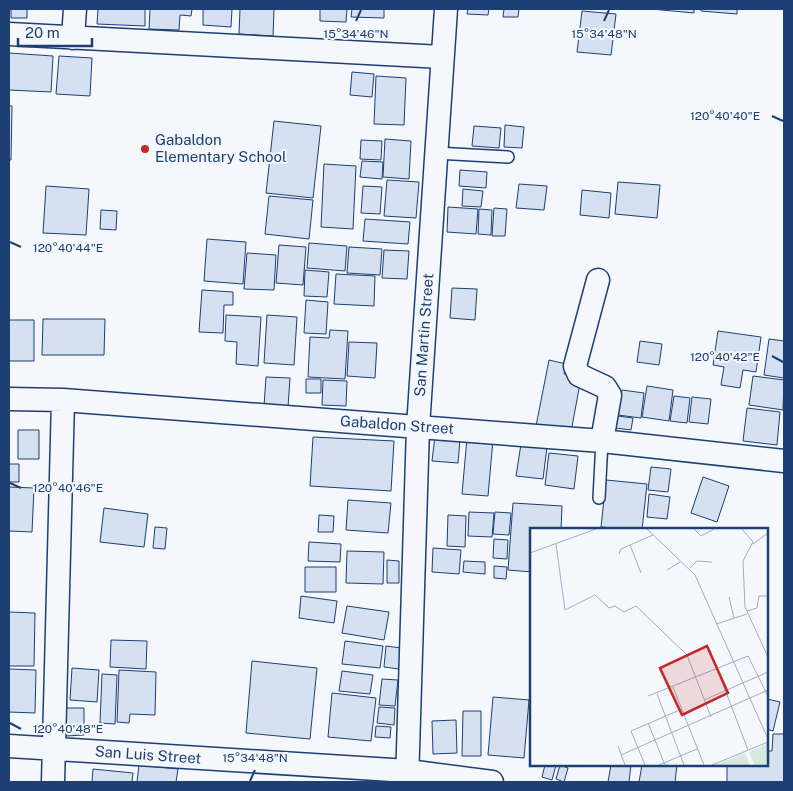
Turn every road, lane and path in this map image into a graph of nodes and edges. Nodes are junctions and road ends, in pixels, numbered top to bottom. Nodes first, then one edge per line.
1 (75, 9) edge
2 (446, 9) edge
3 (9, 34) edge
4 (73, 38) junction
5 (442, 57) junction
6 (436, 153) junction
7 (508, 157) dead end
8 (598, 280) dead end
9 (9, 399) edge
10 (63, 400) junction
11 (418, 427) junction
12 (602, 441) junction
13 (784, 461) edge
14 (599, 498) dead end
15 (9, 746) edge
16 (54, 749) junction
17 (408, 777) edge
18 (53, 782) edge
19 (492, 782) edge

1 - 4 street
2 - 5 street, San Martin Street
3 - 4 street
4 - 5 street
5 - 6 street, San Martin Street
6 - 7 lane
6 - 11 street, San Martin Street
8 - 12 street
9 - 10 street, Gabaldon Street
10 - 11 street, Gabaldon Street
10 - 16 street
11 - 12 street, Gabaldon Street
11 - 17 street, San Martin Street
12 - 13 street, Gabaldon Street
12 - 14 lane
15 - 16 street, San Luis Street
16 - 17 street, San Luis Street
16 - 18 street
17 - 19 street, San Luis Street

